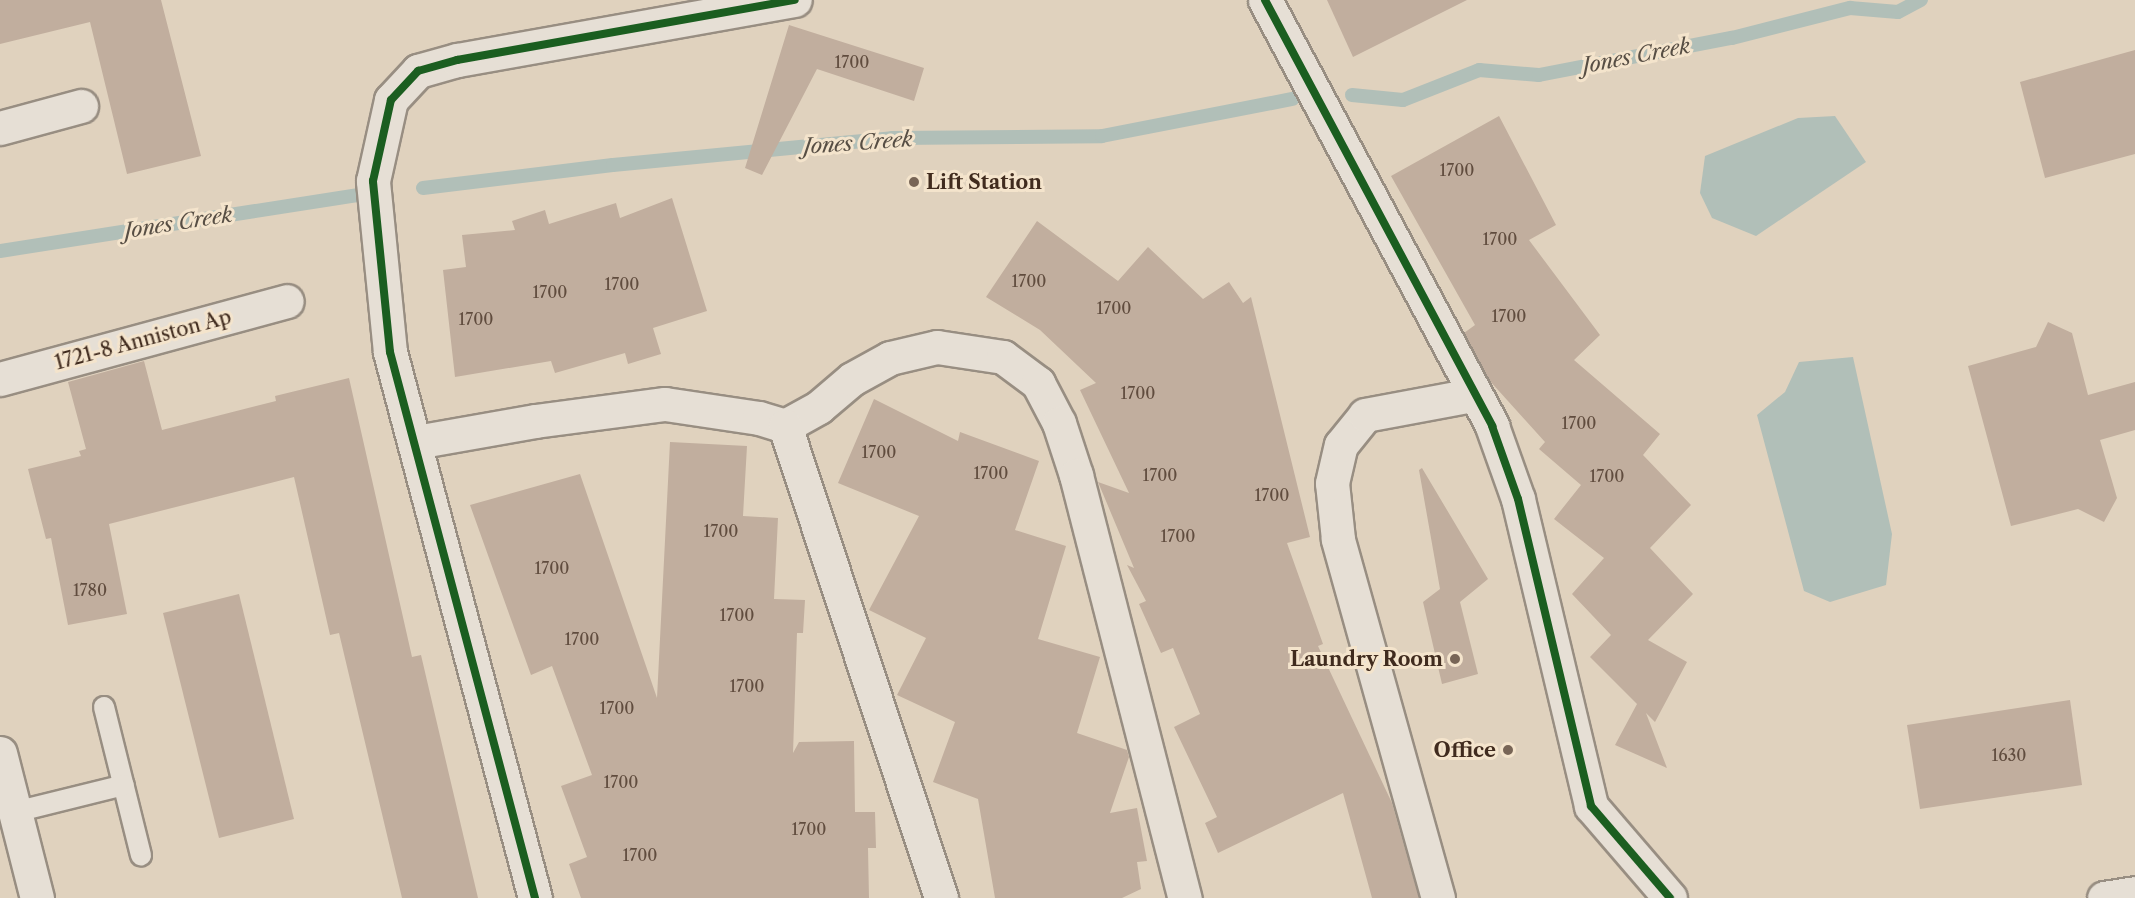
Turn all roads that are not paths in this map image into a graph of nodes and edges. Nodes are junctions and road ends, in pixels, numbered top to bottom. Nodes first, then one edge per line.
1 (795, 0) edge
2 (1265, 0) edge
3 (81, 106) dead end
4 (0, 128) edge
5 (287, 301) dead end
6 (0, 379) edge
7 (1472, 395) junction
8 (785, 426) junction
9 (416, 442) junction
10 (104, 707) dead end
11 (0, 753) edge
12 (124, 785) junction
13 (15, 812) junction
14 (141, 855) dead end
15 (2135, 893) edge
16 (37, 898) edge
17 (535, 898) edge
18 (941, 898) edge
19 (1185, 898) edge
20 (1438, 898) edge
21 (1670, 898) edge
22 (2104, 898) edge

1 - 9 street
2 - 7 street
3 - 4 street
5 - 6 street, 1721-8 Anniston Ap
7 - 20 street
7 - 21 street
8 - 9 street
8 - 18 street
8 - 19 street
9 - 17 street
10 - 12 lane
11 - 13 street
12 - 13 lane
12 - 14 lane
13 - 16 street
15 - 22 street

